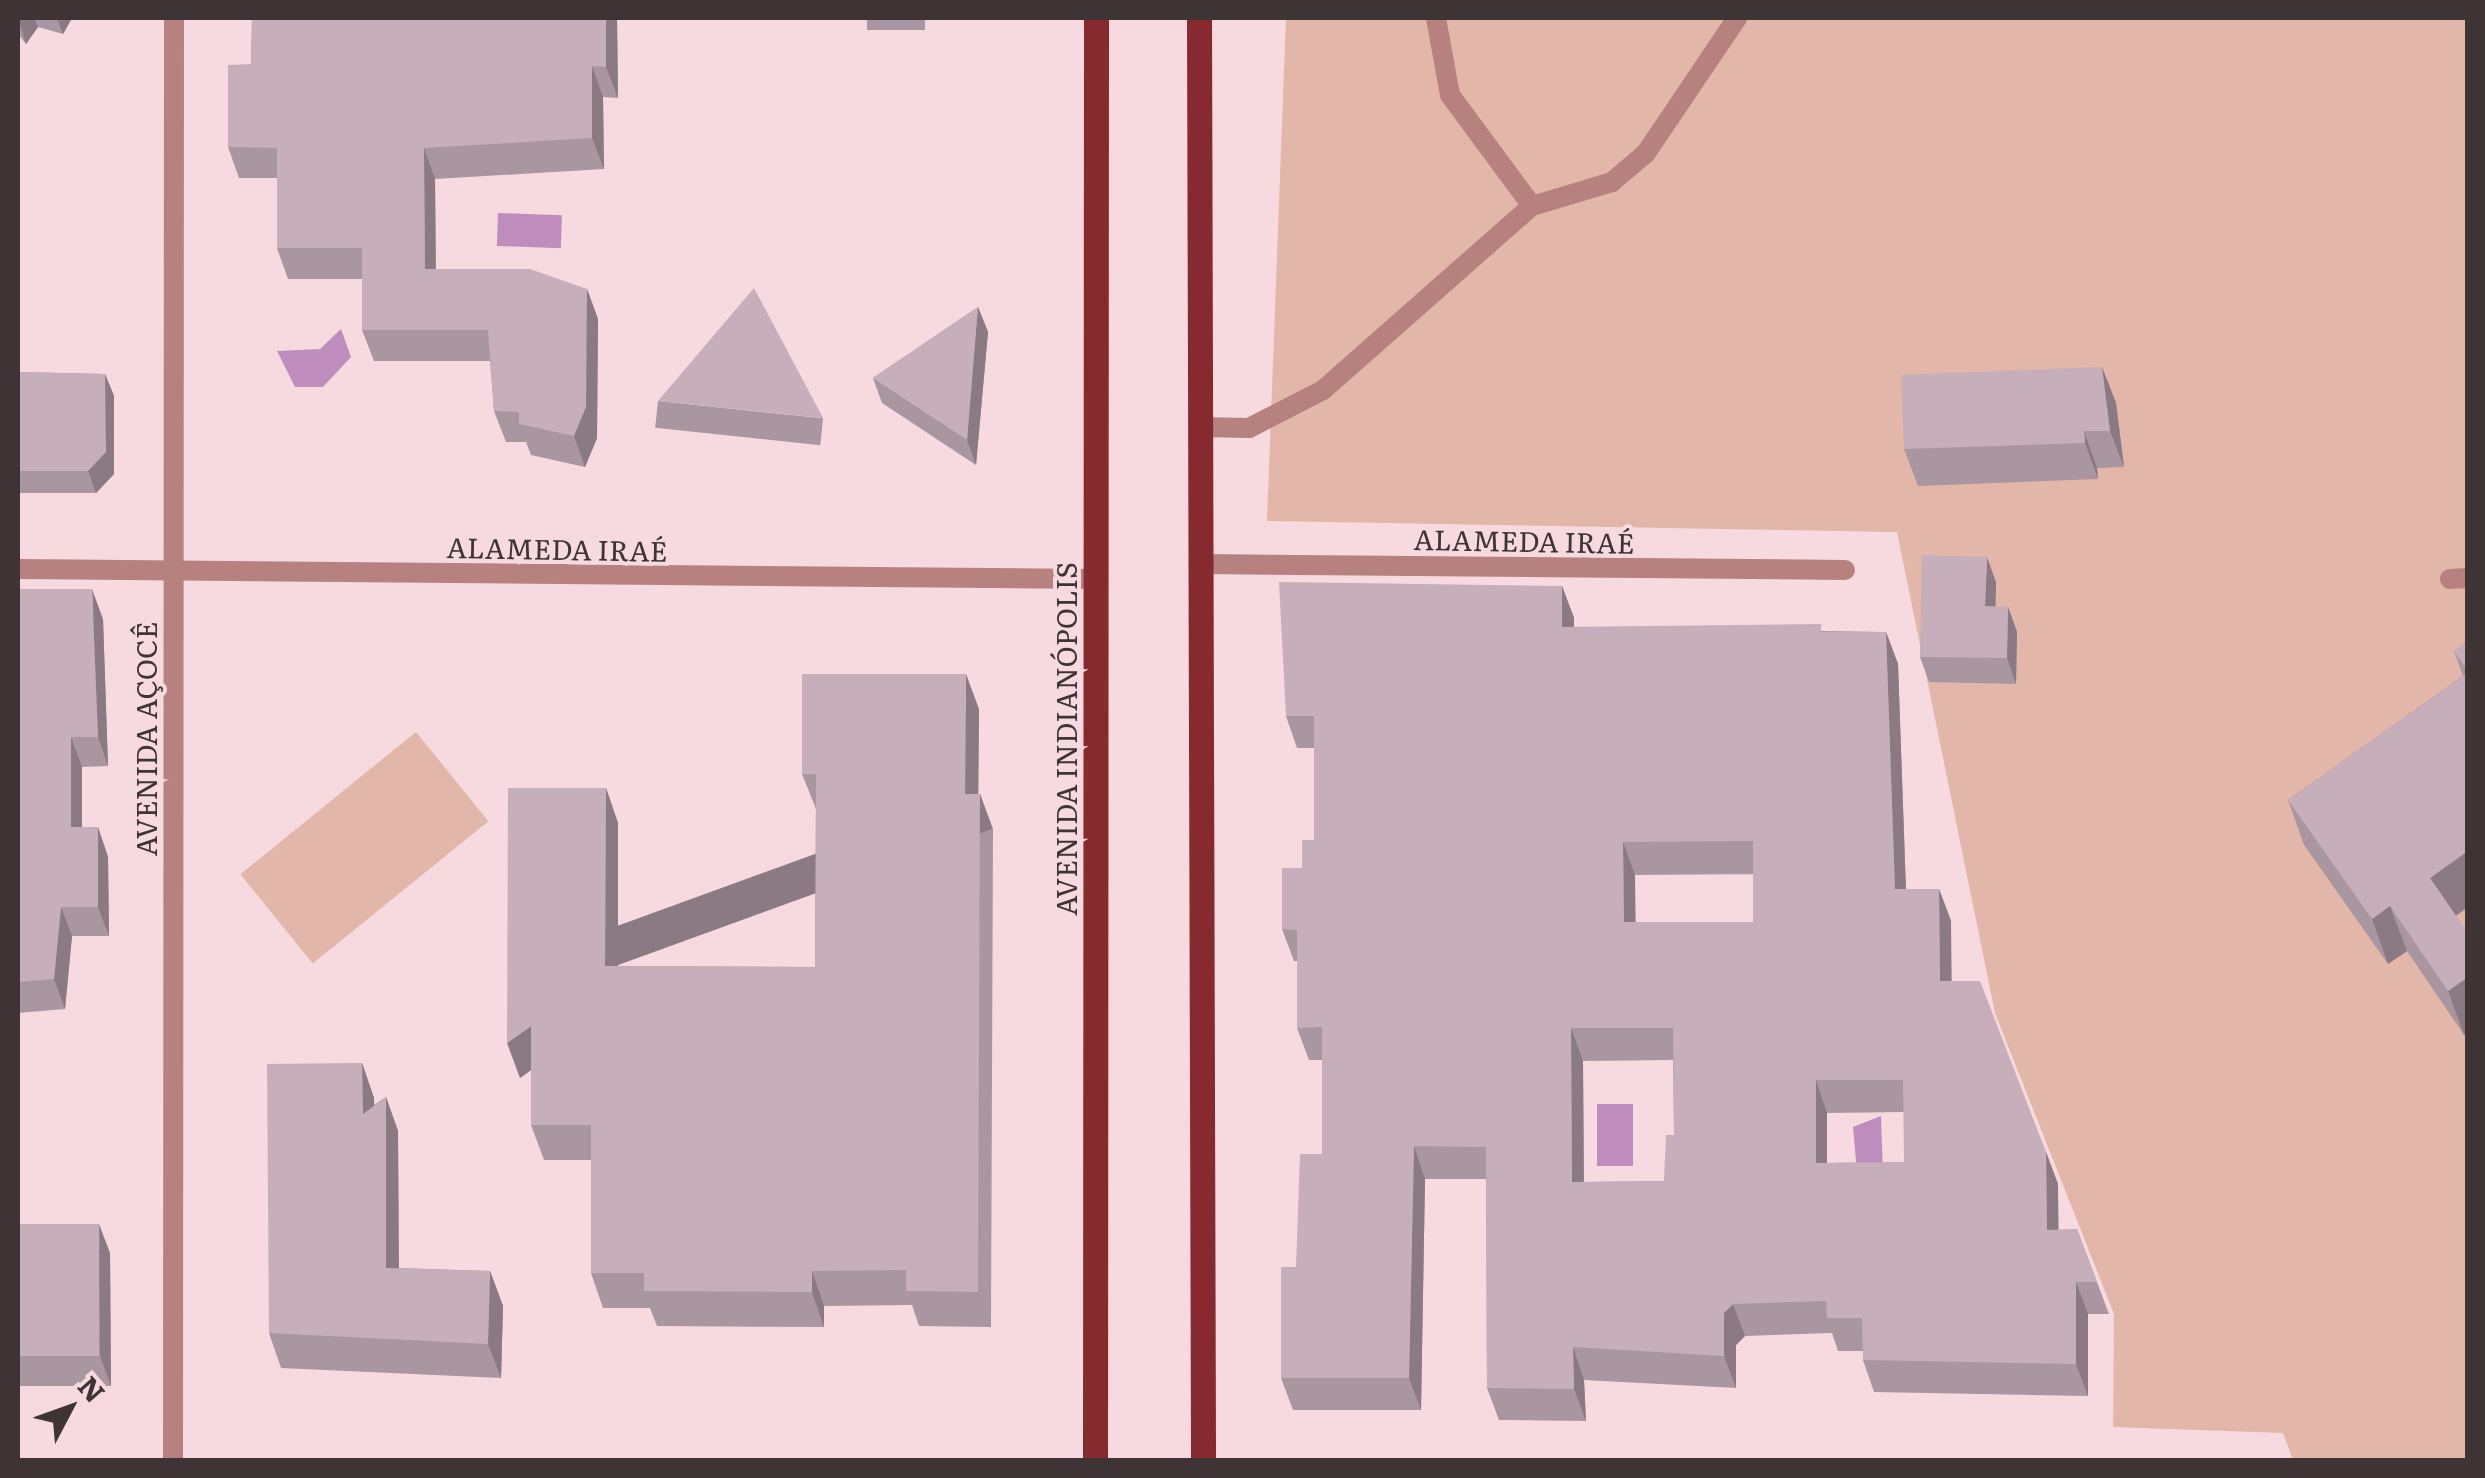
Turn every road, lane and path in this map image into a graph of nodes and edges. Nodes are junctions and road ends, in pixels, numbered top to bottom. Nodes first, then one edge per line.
1 (174, 18) edge
2 (1096, 18) edge
3 (1199, 18) edge
4 (1436, 18) edge
5 (1736, 18) edge
6 (1532, 206) junction
7 (1200, 427) junction
8 (1202, 564) junction
9 (18, 568) edge
10 (1845, 570) dead end
11 (172, 571) junction
12 (1095, 579) junction
13 (173, 1460) edge
14 (1095, 1460) edge
15 (1203, 1460) edge

1 - 11 street, AVENIDA AÇOCÊ
2 - 12 main road, AVENIDA INDIANÓPOLIS
3 - 7 main road
4 - 6 street
5 - 6 street
6 - 7 street
7 - 8 main road
8 - 10 street, ALAMEDA IRAÉ
8 - 15 main road
9 - 11 street, ALAMEDA IRAÉ
11 - 12 street, ALAMEDA IRAÉ
11 - 13 street, AVENIDA AÇOCÊ
12 - 14 main road, AVENIDA INDIANÓPOLIS

